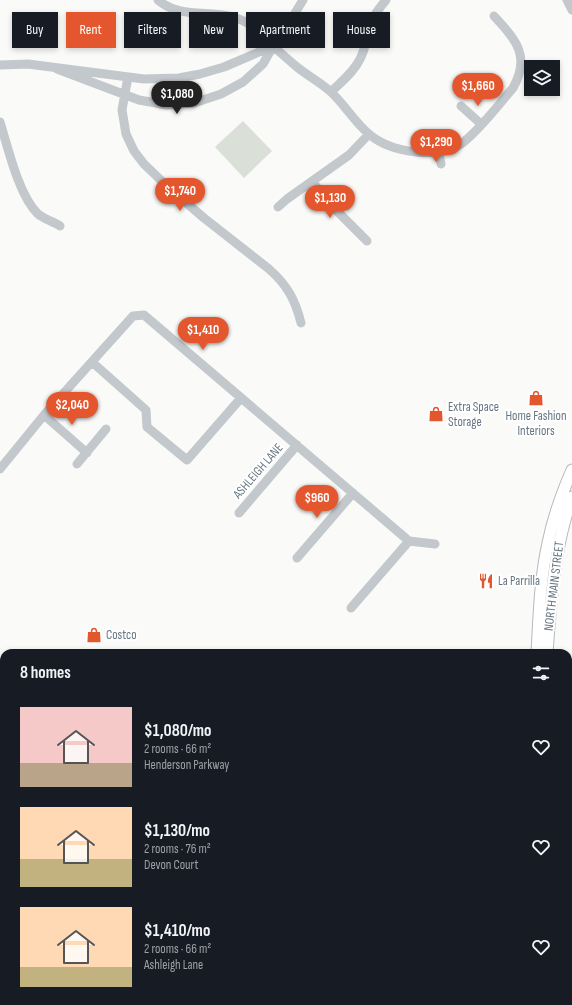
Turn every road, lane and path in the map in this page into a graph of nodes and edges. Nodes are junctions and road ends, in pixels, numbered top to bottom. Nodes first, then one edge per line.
1 (158, 0) edge
2 (303, 0) edge
3 (386, 0) edge
4 (567, 0) edge
5 (572, 10) edge
6 (296, 12) edge
7 (494, 16) dead end
8 (246, 22) edge
9 (268, 48) edge
10 (272, 48) edge
11 (275, 48) edge
12 (0, 65) edge
13 (57, 68) junction
14 (128, 77) junction
15 (332, 92) junction
16 (124, 95) junction
17 (461, 106) dead end
18 (0, 122) edge
19 (482, 124) junction
20 (369, 134) junction
21 (439, 153) junction
22 (441, 164) dead end
23 (312, 181) junction
24 (278, 207) dead end
25 (60, 226) dead end
26 (367, 241) dead end
27 (301, 323) dead end
28 (92, 362) junction
29 (241, 398) junction
30 (44, 415) junction
31 (106, 429) dead end
32 (297, 445) junction
33 (86, 453) junction
34 (77, 464) dead end
35 (0, 469) edge
36 (572, 470) edge
37 (353, 493) junction
38 (572, 497) edge
39 (239, 513) dead end
40 (409, 541) junction
41 (435, 544) dead end
42 (298, 558) dead end
43 (351, 608) dead end
44 (536, 649) edge
45 (547, 649) edge

1 - 8 street
2 - 6 street
3 - 15 street
4 - 5 street
7 - 19 street
9 - 14 street
10 - 16 street
11 - 15 street
12 - 13 street
13 - 14 street
13 - 16 street
14 - 16 street
15 - 20 street
16 - 27 street
17 - 19 street
18 - 25 street
19 - 21 street
20 - 21 street
20 - 23 street
21 - 22 street
23 - 24 street
23 - 26 street
28 - 29 street, ASHLEIGH LANE
28 - 29 street
28 - 30 street, ASHLEIGH LANE
29 - 32 street, ASHLEIGH LANE
30 - 33 street
30 - 35 street, ASHLEIGH LANE
31 - 33 street
32 - 37 street, ASHLEIGH LANE
32 - 39 street, ASHLEIGH LANE
33 - 34 street
36 - 44 main road, NORTH MAIN STREET
37 - 40 street, ASHLEIGH LANE
37 - 42 street
38 - 45 main road, NORTH MAIN STREET
40 - 41 street
40 - 43 street

